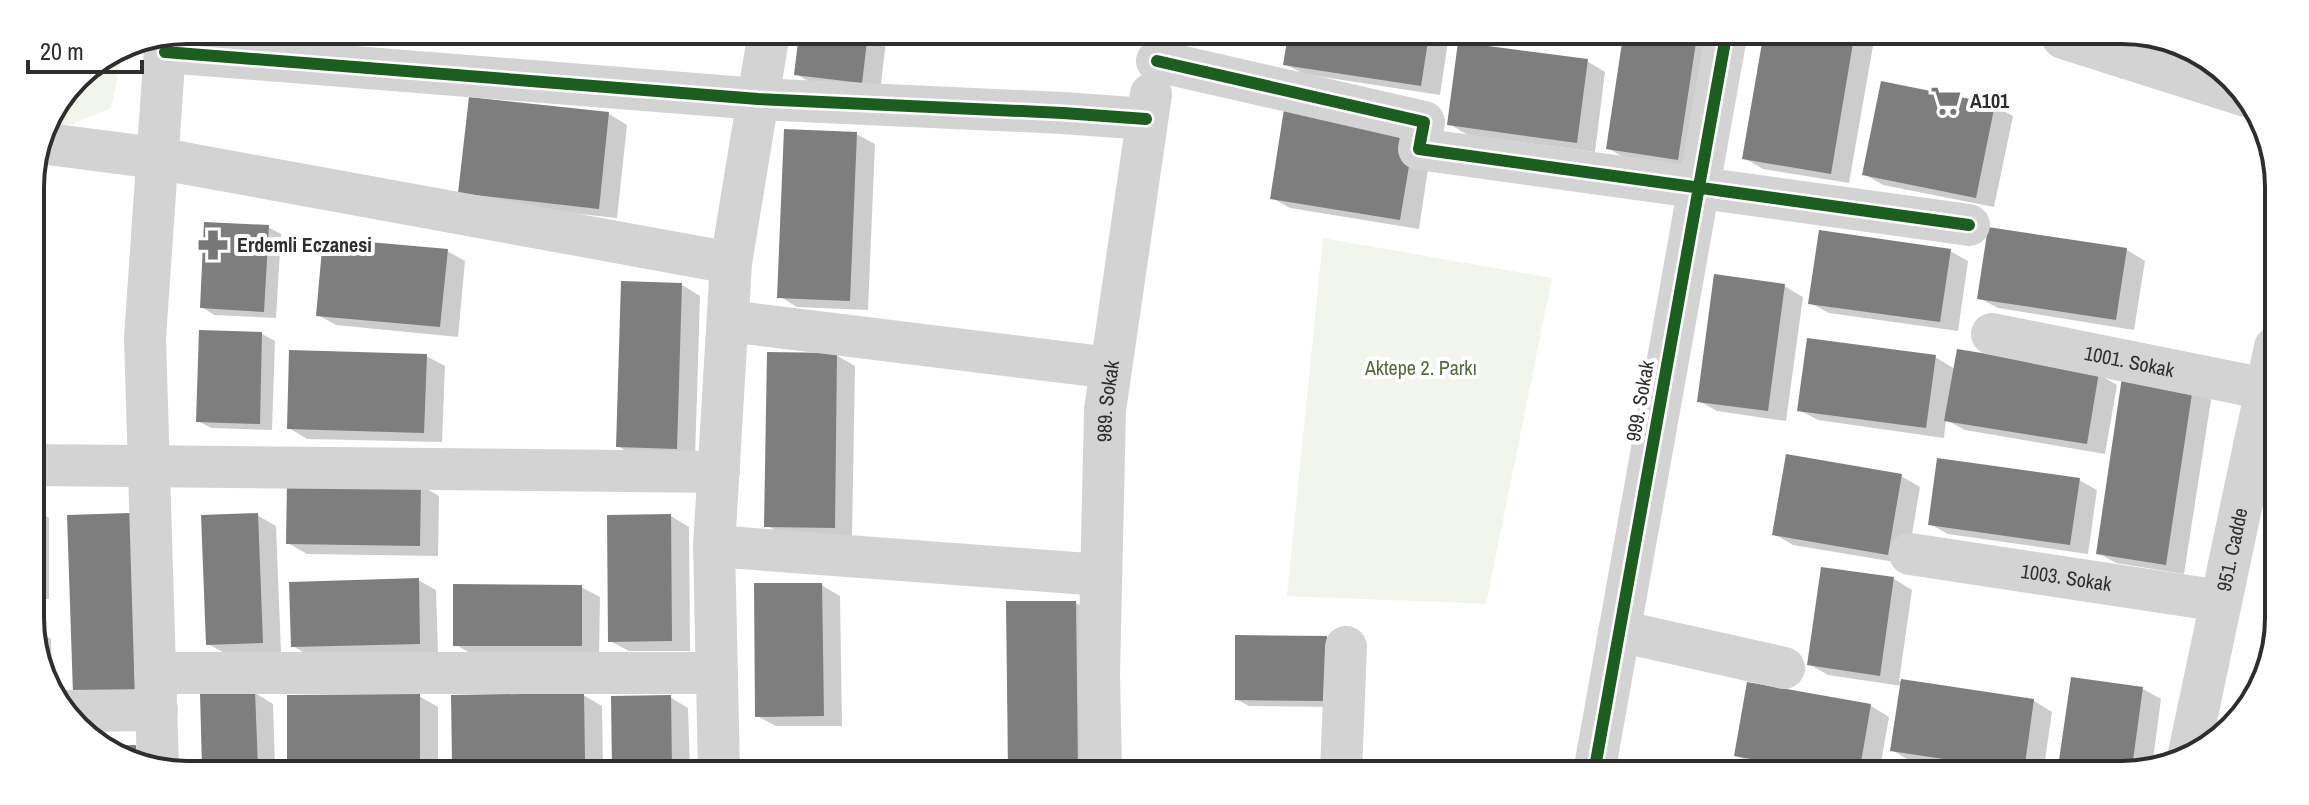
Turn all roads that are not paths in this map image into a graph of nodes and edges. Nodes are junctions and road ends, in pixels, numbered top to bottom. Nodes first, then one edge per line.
1 (177, 44) edge
2 (767, 44) edge
3 (1725, 44) edge
4 (2087, 44) edge
5 (165, 46) edge
6 (1160, 48) edge
7 (2226, 89) edge
8 (758, 99) junction
9 (1146, 119) junction
10 (51, 145) edge
11 (47, 162) edge
12 (155, 167) junction
13 (1698, 188) junction
14 (1969, 225) dead end
15 (731, 263) junction
16 (728, 321) junction
17 (1992, 334) dead end
18 (1111, 368) junction
19 (2265, 389) edge
20 (2265, 394) edge
21 (44, 466) edge
22 (719, 472) junction
23 (149, 473) junction
24 (44, 482) edge
25 (714, 546) junction
26 (1910, 554) dead end
27 (1101, 575) junction
28 (2221, 601) junction
29 (1619, 631) junction
30 (1346, 647) dead end
31 (1784, 668) dead end
32 (717, 673) junction
33 (156, 692) junction
34 (77, 708) edge
35 (2191, 743) edge
36 (158, 758) edge
37 (719, 761) edge
38 (1101, 761) edge
39 (1341, 761) edge
40 (1596, 761) edge

1 - 8 street
2 - 8 street
3 - 13 street, 999. Sokak
4 - 7 street
5 - 12 street
6 - 9 street, 989. Sokak
6 - 13 street
8 - 9 street
8 - 15 street
9 - 18 street, 989. Sokak
10 - 12 street
11 - 12 street
12 - 15 street
12 - 23 street
13 - 14 street
13 - 29 street, 999. Sokak
15 - 16 street
16 - 18 street
16 - 22 street
17 - 19 street, 1001. Sokak
18 - 27 street, 989. Sokak
20 - 28 street, 951. Cadde
21 - 23 street
22 - 23 street
22 - 25 street
23 - 24 street
23 - 33 street
25 - 27 street
25 - 32 street
26 - 28 street, 1003. Sokak
27 - 38 street, 989. Sokak
28 - 35 street, 951. Cadde
29 - 31 street
29 - 40 street, 999. Sokak
30 - 39 street
32 - 33 street
32 - 37 street
33 - 34 street
33 - 36 street

